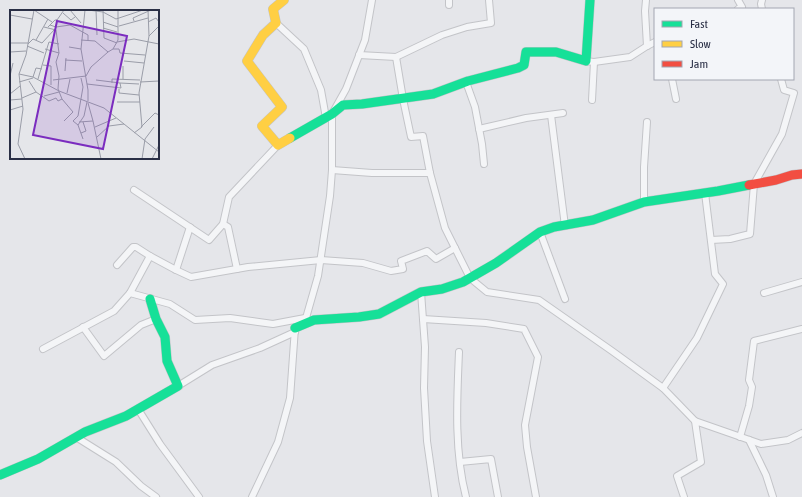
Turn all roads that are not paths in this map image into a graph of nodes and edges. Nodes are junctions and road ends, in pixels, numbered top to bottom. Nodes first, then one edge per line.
1 (284, 0) edge
2 (372, 0) edge
3 (489, 0) edge
4 (590, 0) edge
5 (646, 0) edge
6 (738, 0) edge
7 (739, 8) edge
8 (276, 23) junction
9 (654, 42) edge
10 (647, 46) junction
11 (359, 55) junction
12 (396, 57) junction
13 (590, 62) junction
14 (672, 80) edge
15 (781, 80) edge
16 (466, 82) junction
17 (403, 99) junction
18 (676, 99) dead end
19 (592, 100) dead end
20 (563, 113) dead end
21 (551, 115) junction
22 (329, 116) junction
23 (647, 122) dead end
24 (479, 129) junction
25 (278, 145) junction
26 (484, 164) dead end
27 (332, 170) junction
28 (430, 173) junction
29 (802, 174) edge
30 (754, 184) junction
31 (134, 190) dead end
32 (705, 193) junction
33 (644, 202) junction
34 (222, 224) junction
35 (565, 226) junction
36 (190, 227) junction
37 (540, 232) junction
38 (711, 240) junction
39 (455, 248) junction
40 (150, 256) junction
41 (320, 260) junction
42 (117, 265) dead end
43 (176, 270) junction
44 (237, 270) junction
45 (470, 278) junction
46 (802, 282) edge
47 (421, 292) junction
48 (130, 293) junction
49 (764, 293) dead end
50 (150, 299) junction
51 (565, 299) dead end
52 (306, 318) junction
53 (156, 319) junction
54 (423, 319) junction
55 (83, 327) junction
56 (802, 329) edge
57 (295, 330) junction
58 (43, 349) dead end
59 (459, 352) dead end
60 (178, 386) junction
61 (663, 388) junction
62 (138, 409) junction
63 (695, 421) junction
64 (802, 433) edge
65 (76, 437) junction
66 (740, 437) junction
67 (749, 440) junction
68 (460, 462) junction
69 (0, 475) edge
70 (156, 497) edge
71 (199, 497) edge
72 (252, 497) edge
73 (434, 497) edge
74 (466, 497) edge
75 (498, 497) edge
76 (536, 497) edge
77 (684, 497) edge
78 (773, 497) edge

1 - 8 street
2 - 11 street
3 - 12 street
4 - 13 street
5 - 10 street
6 - 7 street
8 - 22 street
8 - 25 street
9 - 10 street
10 - 13 street
11 - 12 street
11 - 22 street
12 - 17 street
13 - 16 street
13 - 19 street
14 - 18 street
15 - 30 street
16 - 17 street
16 - 24 street
17 - 22 street
17 - 28 street
20 - 21 street
21 - 24 street
21 - 35 street
22 - 25 street
22 - 27 street
23 - 33 street
24 - 26 street
25 - 34 street
27 - 28 street
27 - 41 street
28 - 39 street
29 - 30 street
30 - 32 street
30 - 38 street
31 - 36 street
32 - 33 street
32 - 38 street
33 - 35 street
34 - 36 street
34 - 44 street
35 - 37 street
36 - 43 street
37 - 45 street
37 - 51 street
38 - 61 street
39 - 41 street
39 - 45 street
40 - 42 street
40 - 43 street
40 - 48 street
41 - 44 street
41 - 52 street
43 - 44 street
45 - 47 street
45 - 61 street
46 - 49 street
47 - 54 street
47 - 57 street
48 - 50 street
48 - 55 street
50 - 52 street
50 - 53 street
52 - 57 street
53 - 55 street
53 - 60 street
54 - 73 street
54 - 76 street
55 - 58 street
56 - 66 street
57 - 60 street
57 - 72 street
59 - 68 street
60 - 62 street
61 - 63 street
62 - 65 street
62 - 71 street
63 - 66 street
63 - 77 street
64 - 67 street
65 - 69 street
65 - 70 street
66 - 67 street
67 - 78 street
68 - 74 street
68 - 75 street

